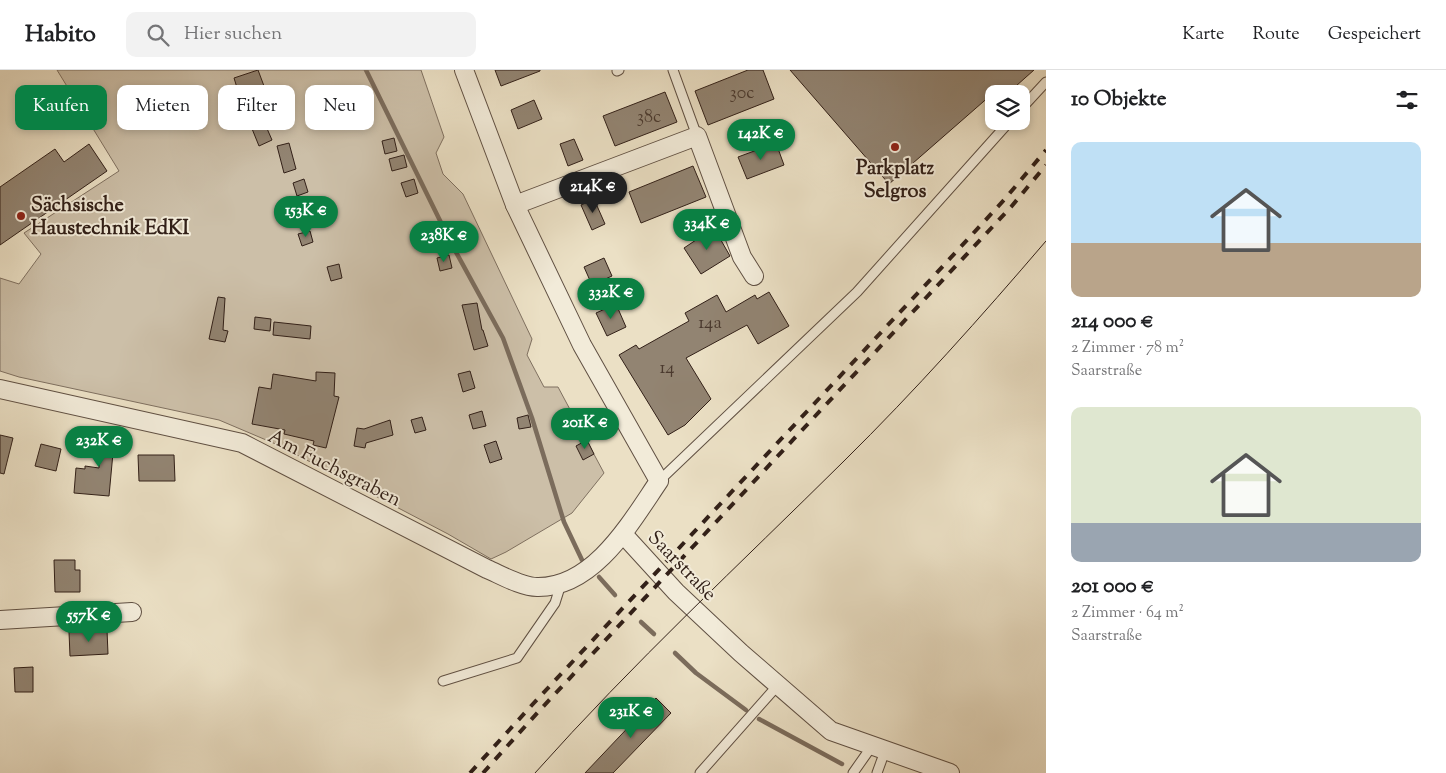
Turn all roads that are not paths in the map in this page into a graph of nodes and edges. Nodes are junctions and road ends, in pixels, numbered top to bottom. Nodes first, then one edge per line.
1 (464, 70) edge
2 (673, 70) edge
3 (1046, 82) edge
4 (1030, 99) edge
5 (1002, 130) edge
6 (697, 136) junction
7 (516, 205) junction
8 (754, 276) dead end
9 (0, 388) edge
10 (659, 481) junction
11 (623, 534) junction
12 (562, 584) junction
13 (132, 612) dead end
14 (0, 620) edge
15 (443, 682) dead end
16 (778, 685) junction
17 (878, 759) edge
18 (700, 773) edge
19 (853, 773) edge
20 (950, 773) edge

1 - 7 street
2 - 6 lane
3 - 4 lane
5 - 10 lane
6 - 7 street
6 - 8 street
7 - 10 street
9 - 12 street, Am Fuchsgraben
10 - 11 street, Saarstraße
11 - 12 street, Am Fuchsgraben
11 - 16 street, Saarstraße
12 - 15 lane
13 - 14 street
16 - 17 street, Saarstraße
16 - 18 lane
17 - 19 lane
17 - 20 street, Saarstraße

